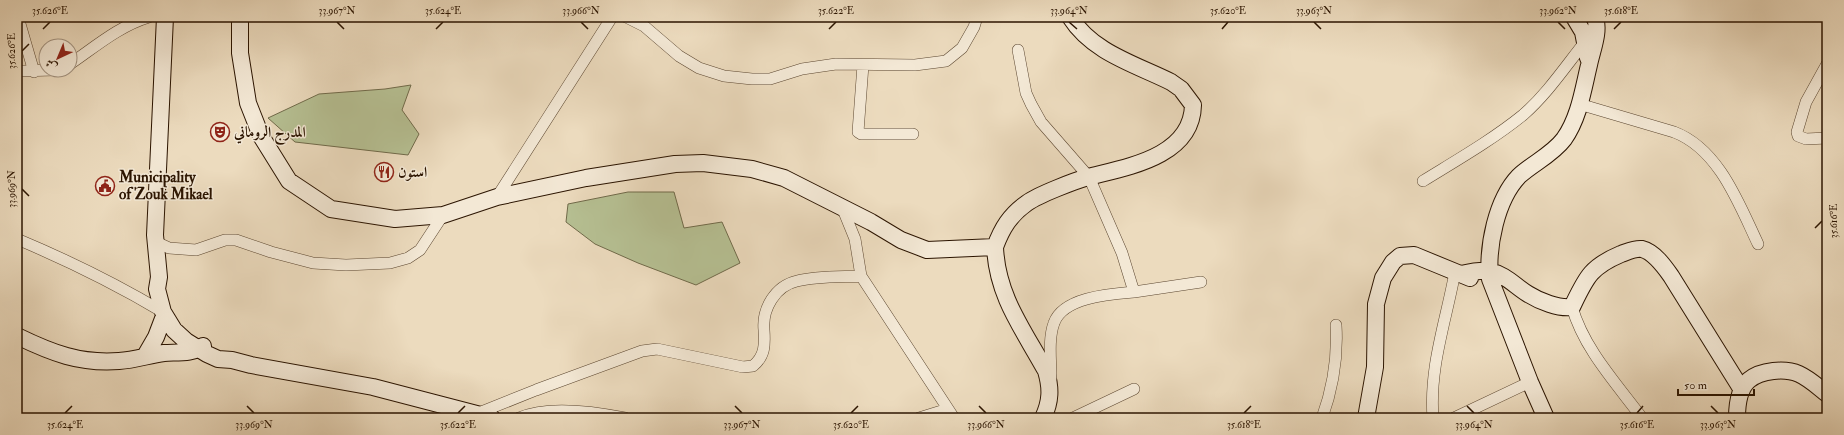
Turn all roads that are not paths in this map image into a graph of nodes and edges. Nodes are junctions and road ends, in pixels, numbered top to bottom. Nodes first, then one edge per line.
1 (18, 17) edge
2 (149, 17) edge
3 (165, 17) edge
4 (240, 17) edge
5 (612, 17) edge
6 (626, 17) edge
7 (977, 17) edge
8 (1070, 17) edge
9 (1574, 17) edge
10 (1597, 19) edge
11 (1584, 37) junction
12 (1018, 50) dead end
13 (78, 58) edge
14 (1589, 61) junction
15 (1827, 64) edge
16 (863, 65) junction
17 (17, 71) edge
18 (34, 72) junction
19 (38, 72) edge
20 (1579, 104) junction
21 (913, 134) dead end
22 (1827, 138) edge
23 (1089, 177) junction
24 (1423, 181) dead end
25 (497, 197) junction
26 (842, 206) junction
27 (443, 215) junction
28 (17, 239) edge
29 (156, 242) junction
30 (1492, 244) junction
31 (1758, 244) dead end
32 (995, 247) junction
33 (1489, 271) junction
34 (1458, 273) junction
35 (861, 276) junction
36 (1201, 282) dead end
37 (160, 284) junction
38 (1501, 285) junction
39 (1134, 292) junction
40 (137, 297) junction
41 (1572, 307) junction
42 (163, 314) junction
43 (1336, 325) dead end
44 (17, 336) edge
45 (207, 349) junction
46 (140, 357) junction
47 (1530, 382) junction
48 (1050, 386) junction
49 (1134, 389) dead end
50 (1742, 390) junction
51 (1827, 394) edge
52 (475, 414) junction
53 (951, 414) edge
54 (492, 418) edge
55 (519, 418) edge
56 (625, 418) edge
57 (919, 418) edge
58 (1043, 418) edge
59 (1073, 418) edge
60 (1322, 418) edge
61 (1366, 418) edge
62 (1433, 418) edge
63 (1454, 418) edge
64 (1546, 418) edge
65 (1642, 418) edge
66 (1737, 418) edge

1 - 18 street
2 - 13 street
3 - 29 street
4 - 27 street
5 - 25 street
6 - 16 street
7 - 16 street
8 - 23 street
9 - 11 street
10 - 11 street
10 - 14 street
11 - 14 street
11 - 24 street
12 - 23 street
14 - 20 street
15 - 22 street
16 - 21 street
17 - 18 street
18 - 19 street
20 - 30 street
20 - 31 street
23 - 32 street
23 - 39 street
25 - 26 street
25 - 27 street
26 - 32 street
26 - 35 street
27 - 29 street
28 - 40 street
29 - 37 street
30 - 33 street
30 - 38 street
32 - 48 street
33 - 34 street
33 - 38 street
34 - 38 street
34 - 61 street
34 - 62 street
35 - 52 street
35 - 53 street
36 - 39 street
37 - 40 street
37 - 42 street
37 - 45 street
38 - 41 street
38 - 47 street
39 - 48 street
40 - 42 street
41 - 50 street
41 - 65 street
42 - 45 street
42 - 46 street
43 - 60 street
44 - 46 street
45 - 46 street
45 - 52 street
47 - 63 street
47 - 64 street
48 - 58 street
49 - 59 street
50 - 51 street
50 - 66 street
52 - 54 street
53 - 57 street
55 - 56 street

